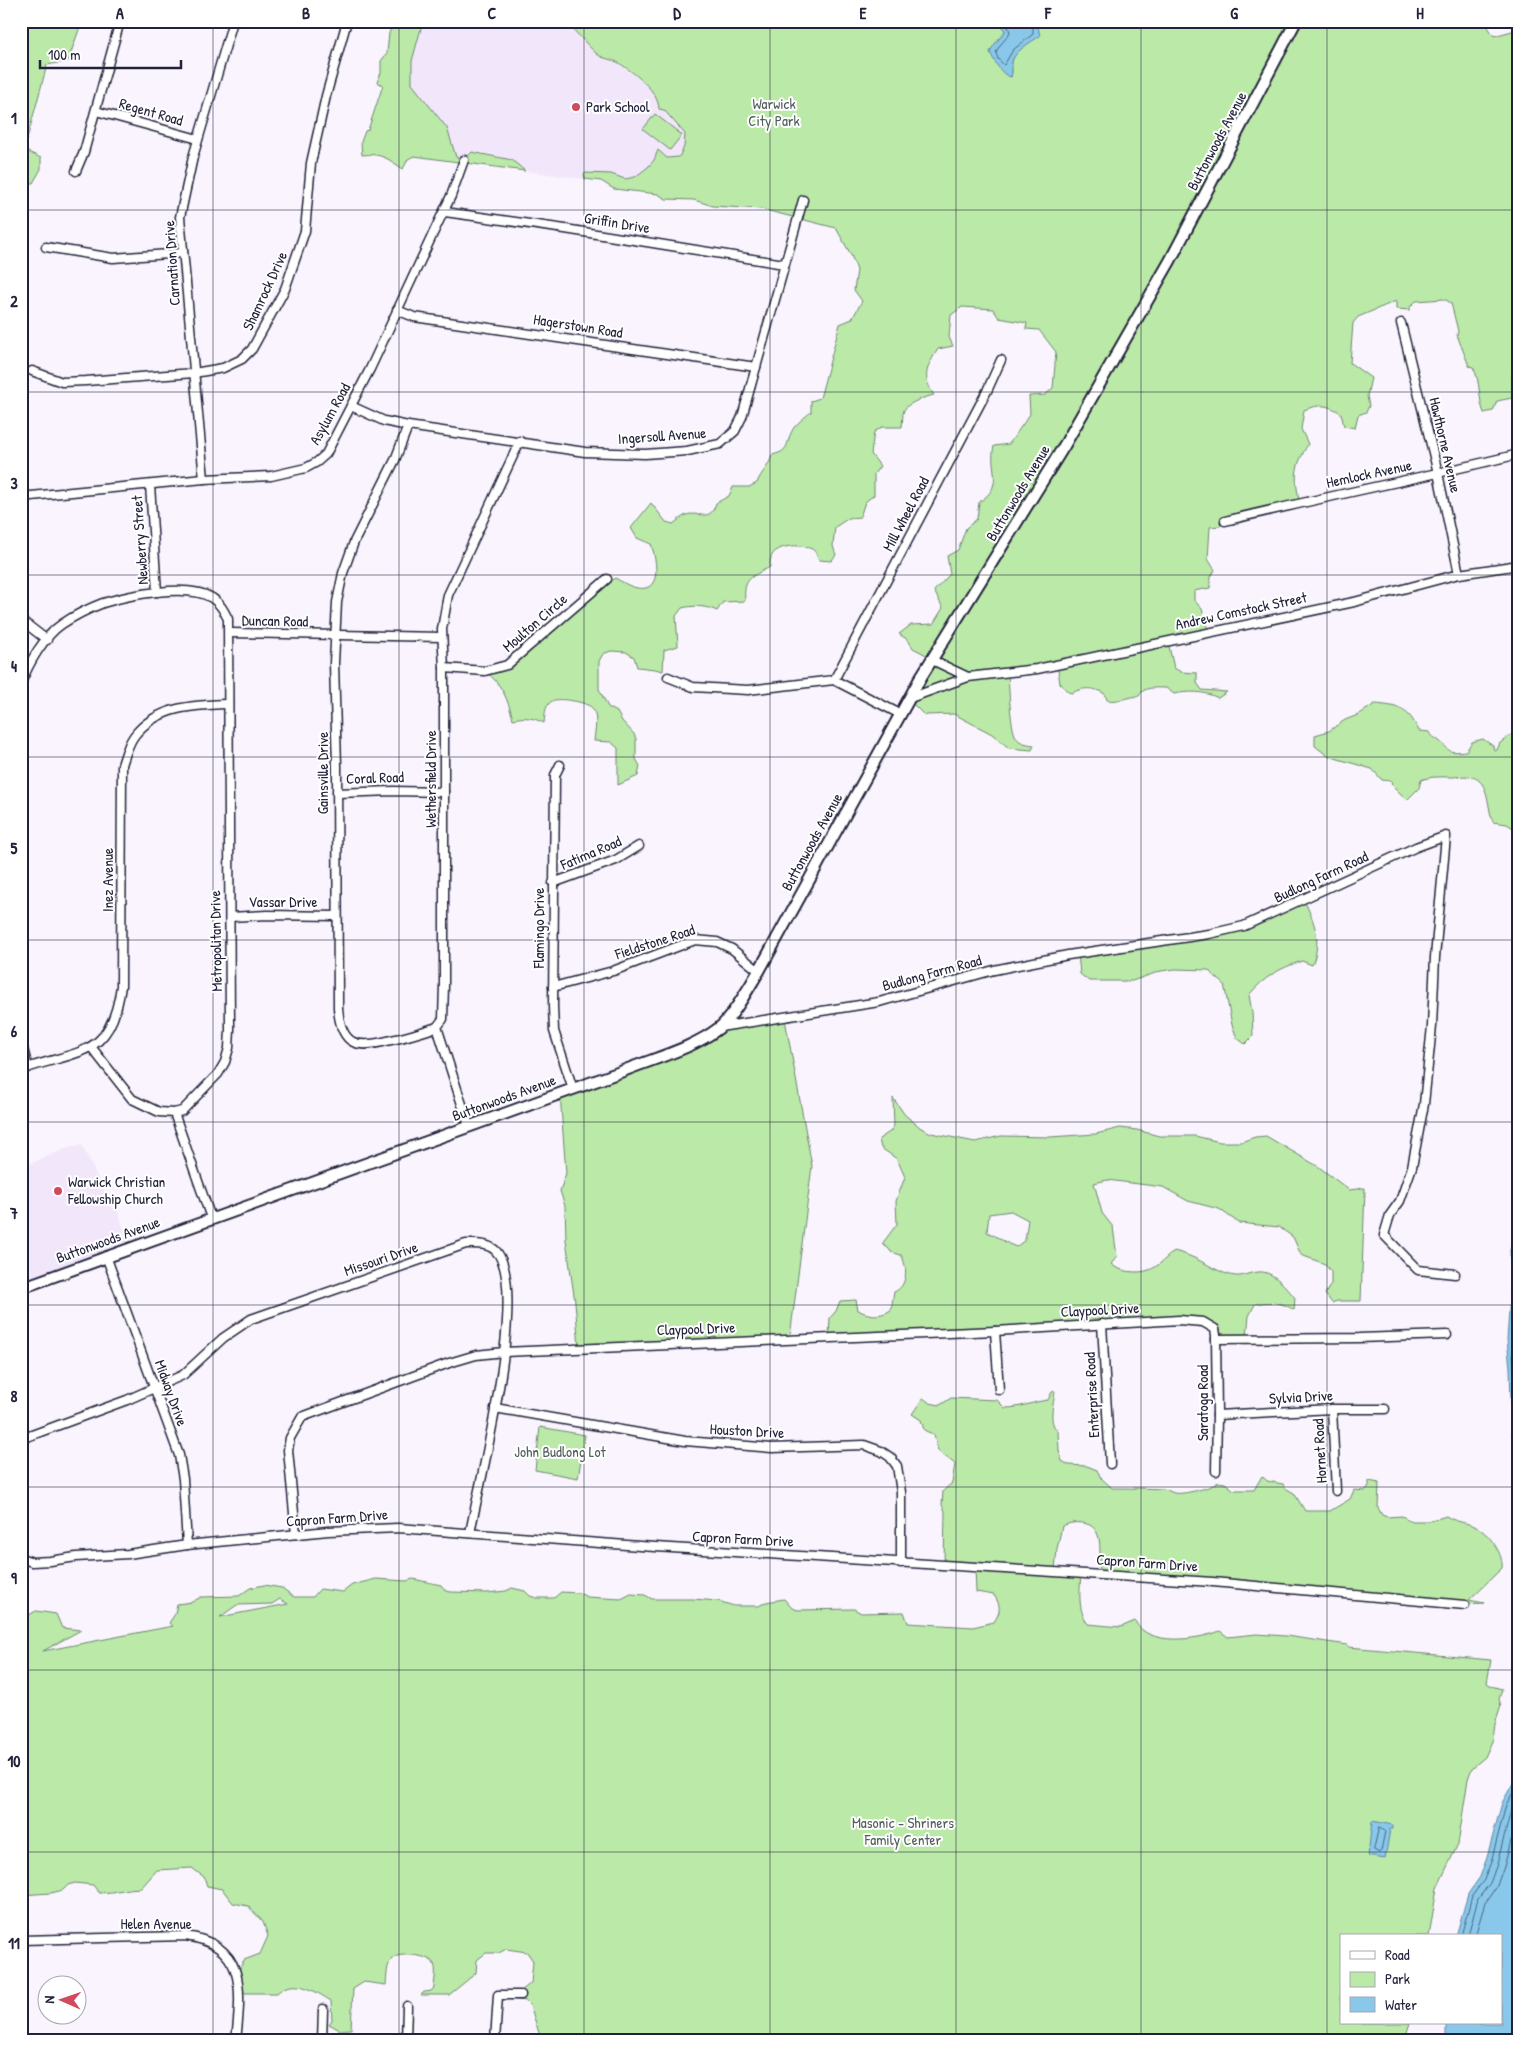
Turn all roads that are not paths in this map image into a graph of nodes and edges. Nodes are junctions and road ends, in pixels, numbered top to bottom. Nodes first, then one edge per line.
1 (120, 21) edge
2 (233, 21) edge
3 (347, 21) edge
4 (1296, 21) edge
5 (96, 111) junction
6 (198, 139) junction
7 (464, 160) dead end
8 (76, 171) dead end
9 (804, 200) dead end
10 (445, 212) junction
11 (46, 247) dead end
12 (183, 253) junction
13 (784, 264) junction
14 (397, 310) junction
15 (1401, 323) dead end
16 (1001, 360) dead end
17 (756, 367) junction
18 (32, 371) dead end
19 (194, 373) junction
20 (351, 406) junction
21 (408, 426) junction
22 (520, 441) junction
23 (1519, 454) edge
24 (1438, 474) junction
25 (204, 479) junction
26 (150, 485) junction
27 (21, 497) edge
28 (1225, 522) dead end
29 (1519, 565) edge
30 (1459, 574) junction
31 (607, 579) dead end
32 (158, 592) junction
33 (21, 620) edge
34 (229, 633) junction
35 (334, 636) junction
36 (442, 637) junction
37 (47, 640) junction
38 (932, 660) junction
39 (444, 668) junction
40 (668, 676) dead end
41 (968, 677) junction
42 (834, 680) junction
43 (21, 683) edge
44 (910, 698) junction
45 (228, 704) junction
46 (900, 714) junction
47 (560, 765) dead end
48 (444, 792) junction
49 (337, 793) junction
50 (638, 846) dead end
51 (553, 883) junction
52 (337, 916) junction
53 (230, 917) junction
54 (758, 971) junction
55 (553, 987) junction
56 (437, 1027) junction
57 (720, 1027) junction
58 (21, 1041) edge
59 (92, 1048) junction
60 (25, 1069) edge
61 (573, 1089) junction
62 (174, 1113) junction
63 (469, 1126) junction
64 (211, 1218) junction
65 (106, 1256) junction
66 (1455, 1274) dead end
67 (21, 1288) edge
68 (1102, 1324) junction
69 (995, 1331) junction
70 (1447, 1335) dead end
71 (1216, 1337) junction
72 (504, 1352) junction
73 (154, 1388) junction
74 (999, 1390) dead end
75 (495, 1408) junction
76 (1332, 1409) junction
77 (1385, 1409) dead end
78 (1217, 1415) junction
79 (21, 1439) edge
80 (1110, 1464) dead end
81 (1216, 1470) dead end
82 (1336, 1491) dead end
83 (470, 1533) junction
84 (296, 1534) junction
85 (187, 1545) junction
86 (21, 1558) edge
87 (901, 1562) junction
88 (1465, 1605) dead end
89 (21, 1940) edge
90 (521, 1995) dead end
91 (407, 2006) dead end
92 (323, 2009) dead end
93 (236, 2041) edge
94 (322, 2041) edge
95 (406, 2041) edge
96 (495, 2041) edge

1 - 5 street
2 - 6 street, Carnation Drive
3 - 19 street, Shamrock Drive
4 - 38 street, Buttonwoods Avenue
5 - 6 street, Regent Road
5 - 8 street
6 - 12 street, Carnation Drive
7 - 10 street, Asylum Road
9 - 13 street, Ingersoll Avenue
10 - 13 street, Griffin Drive
10 - 14 street, Asylum Road
11 - 12 street
12 - 19 street, Carnation Drive
13 - 17 street, Ingersoll Avenue
14 - 17 street, Hagerstown Road
14 - 20 street, Asylum Road
15 - 24 street, Hawthorne Avenue
16 - 42 street, Mill Wheel Road
17 - 22 street, Ingersoll Avenue
18 - 19 street, Shamrock Drive
19 - 25 street, Carnation Drive
20 - 21 street, Ingersoll Avenue
20 - 25 street, Asylum Road
21 - 22 street, Ingersoll Avenue
21 - 35 street, Gainsville Drive
22 - 36 street, Wethersfield Drive
23 - 24 street, Hemlock Avenue
24 - 28 street, Hemlock Avenue
24 - 30 street, Hawthorne Avenue
25 - 26 street, Asylum Road
26 - 27 street, Asylum Road
26 - 32 street, Newberry Street
29 - 30 street, Andrew Comstock Street
30 - 41 street, Andrew Comstock Street
31 - 39 street, Moulton Circle
32 - 34 street, Duncan Road
32 - 37 street, Duncan Road
33 - 37 street
34 - 35 street, Duncan Road
34 - 45 street, Metropolitan Drive
35 - 36 street, Duncan Road
35 - 49 street, Gainsville Drive
36 - 39 street, Wethersfield Drive
37 - 43 street, Duncan Road
38 - 41 street
38 - 44 street, Buttonwoods Avenue
39 - 48 street, Wethersfield Drive
40 - 42 street
41 - 44 street, Andrew Comstock Street
42 - 46 street
44 - 46 street, Buttonwoods Avenue
45 - 53 street, Metropolitan Drive
45 - 59 street, Inez Avenue
46 - 54 street, Buttonwoods Avenue
47 - 51 street, Flamingo Drive
48 - 49 street, Coral Road
48 - 56 street, Wethersfield Drive
49 - 52 street, Gainsville Drive
50 - 51 street, Fatima Road
51 - 55 street, Flamingo Drive
52 - 53 street, Vassar Drive
52 - 56 street, Gainsville Drive
53 - 62 street, Metropolitan Drive
54 - 55 street, Fieldstone Road
54 - 57 street, Buttonwoods Avenue
55 - 61 street, Flamingo Drive
56 - 63 street
57 - 61 street, Buttonwoods Avenue
57 - 66 street, Budlong Farm Road
58 - 60 street
59 - 60 street
59 - 62 street
61 - 63 street, Buttonwoods Avenue
62 - 64 street
63 - 64 street, Buttonwoods Avenue
64 - 65 street, Buttonwoods Avenue
65 - 67 street, Buttonwoods Avenue
65 - 73 street, Midway Drive
68 - 69 street, Claypool Drive
68 - 71 street, Claypool Drive
68 - 80 street, Enterprise Road
69 - 72 street, Claypool Drive
69 - 74 street
70 - 71 street
71 - 78 street, Saratoga Road
72 - 73 street, Missouri Drive
72 - 75 street, Missouri Drive
72 - 84 street, Claypool Drive
73 - 79 street, Missouri Drive
73 - 85 street, Midway Drive
75 - 83 street, Missouri Drive
75 - 87 street, Houston Drive
76 - 77 street, Sylvia Drive
76 - 78 street, Sylvia Drive
76 - 82 street, Hornet Road
78 - 81 street, Saratoga Road
83 - 84 street, Capron Farm Drive
83 - 87 street, Capron Farm Drive
84 - 85 street, Capron Farm Drive
85 - 86 street, Capron Farm Drive
87 - 88 street, Capron Farm Drive
89 - 93 street, Helen Avenue
90 - 96 street
91 - 95 street
92 - 94 street

